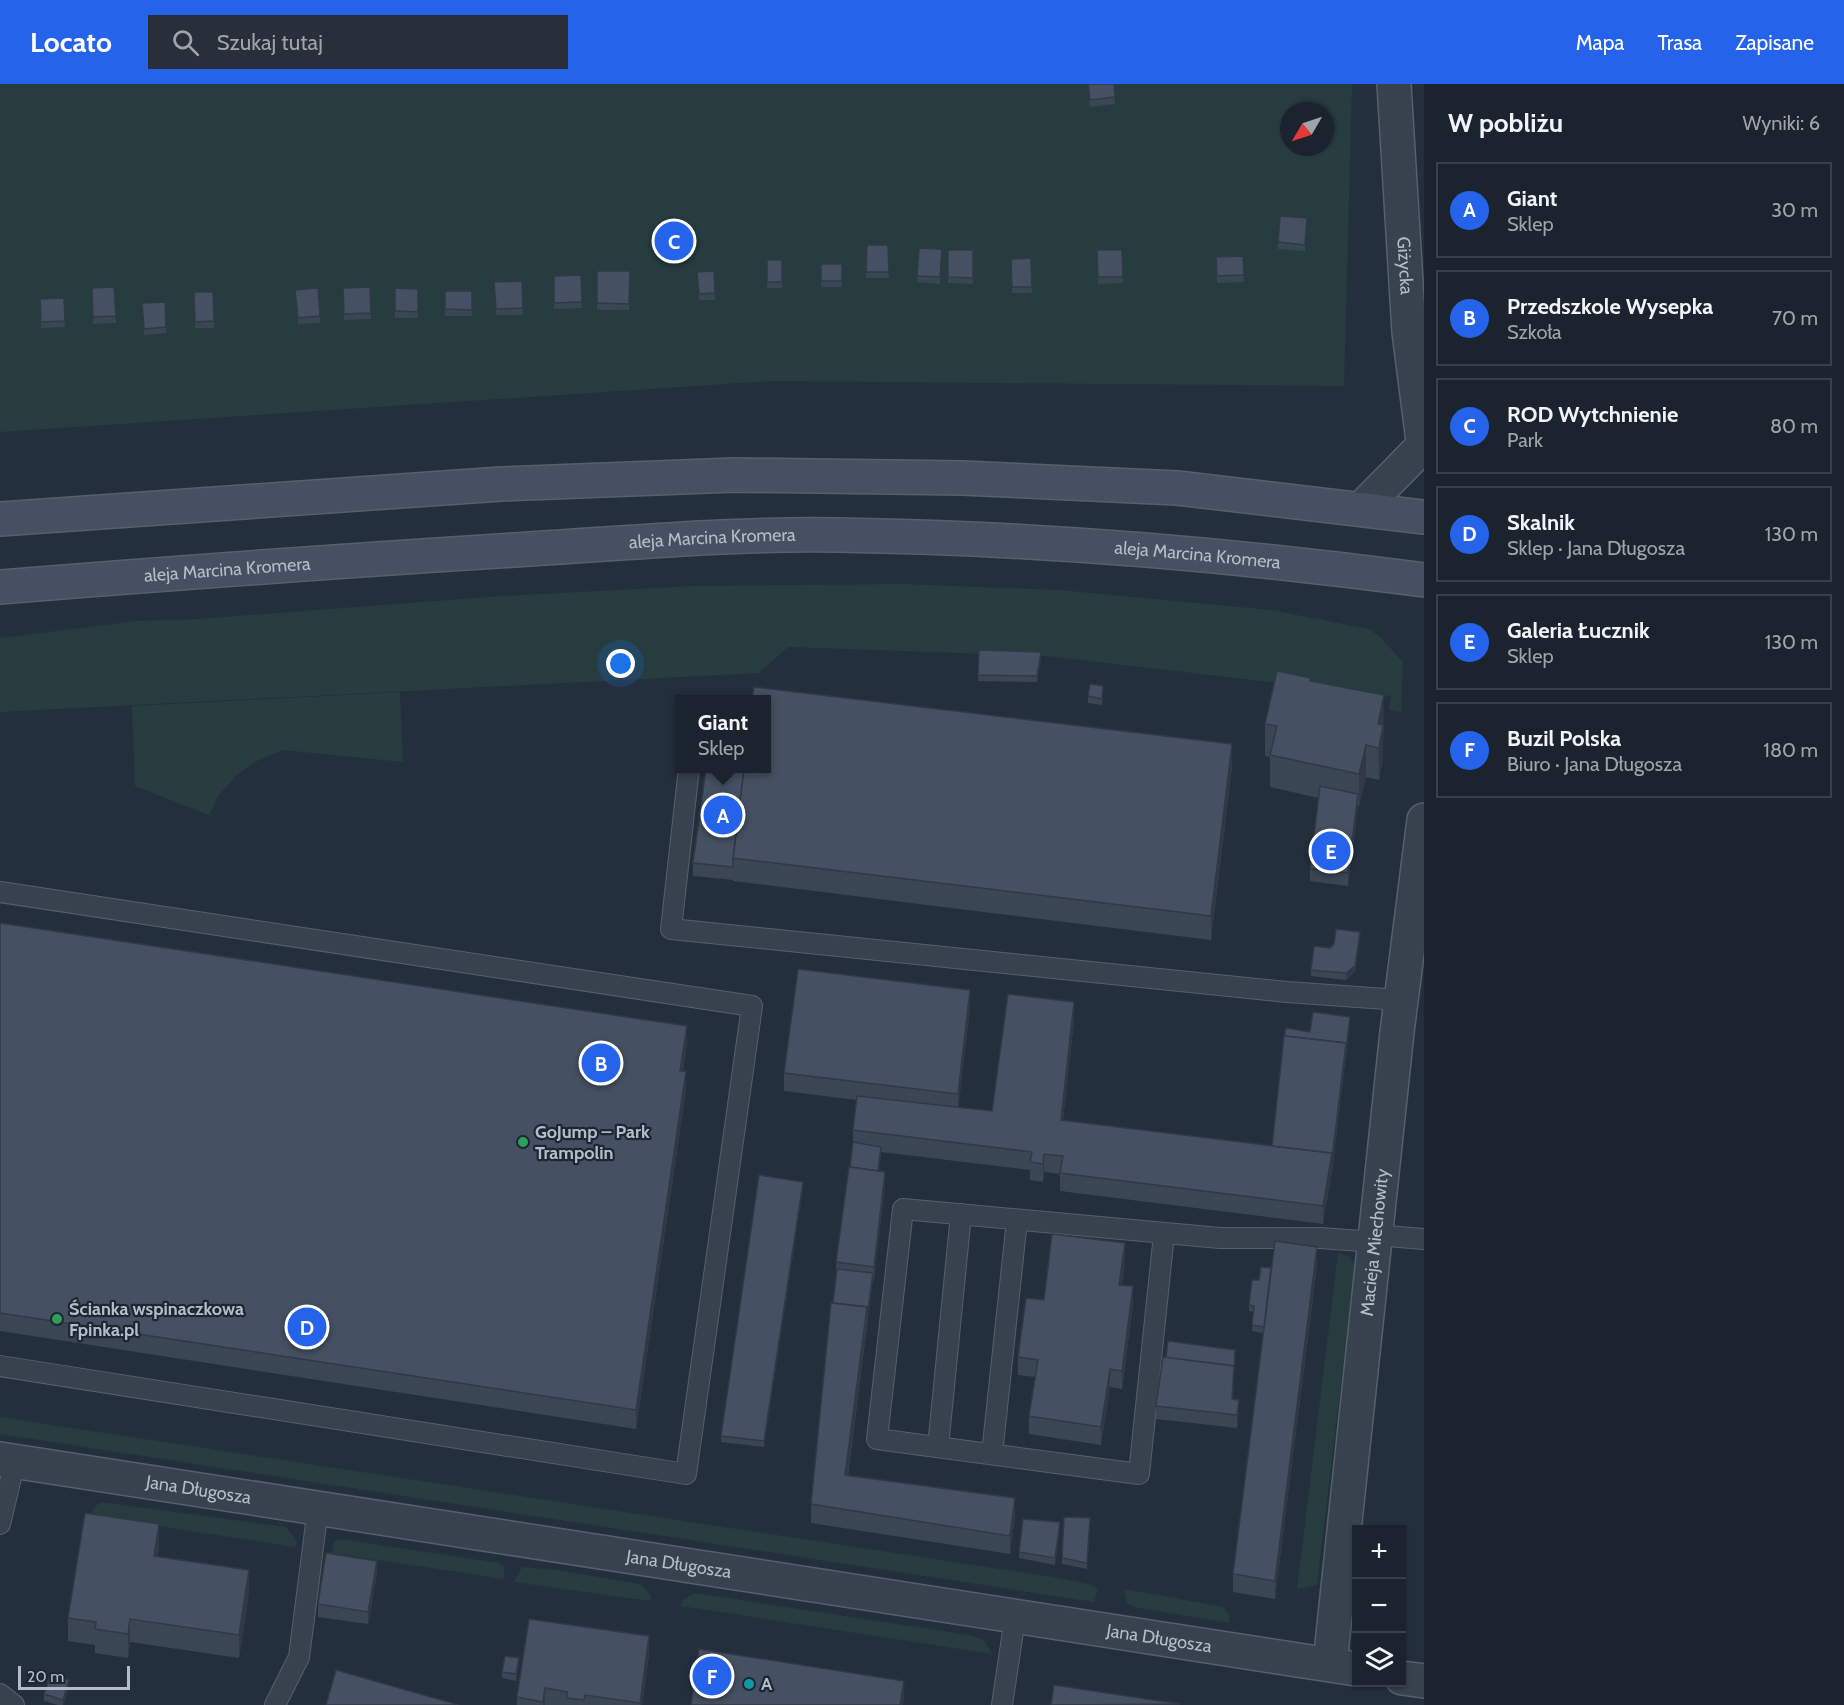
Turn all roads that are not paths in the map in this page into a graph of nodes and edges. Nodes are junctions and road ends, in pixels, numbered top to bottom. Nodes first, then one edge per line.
1 (1394, 84) edge
2 (1412, 163) edge
3 (1423, 448) edge
4 (1361, 509) junction
5 (1424, 517) edge
6 (0, 519) edge
7 (1424, 580) edge
8 (0, 587) edge
9 (688, 773) edge
10 (1424, 820) edge
11 (0, 892) edge
12 (1400, 1000) junction
13 (961, 1214) junction
14 (1017, 1220) junction
15 (1164, 1234) junction
16 (1374, 1238) junction
17 (1424, 1239) edge
18 (0, 1366) edge
19 (938, 1447) junction
20 (992, 1454) junction
21 (8, 1460) edge
22 (318, 1508) junction
23 (0, 1524) edge
24 (1015, 1618) junction
25 (1343, 1666) edge
26 (1406, 1679) edge
27 (1424, 1681) edge
28 (0, 1694) edge
29 (14, 1705) edge
30 (275, 1705) edge
31 (1002, 1705) edge

1 - 2 street, Giżycka
2 - 3 street, Giżycka
3 - 4 street, Giżycka
4 - 5 main road
4 - 6 main road
7 - 8 main road, aleja Marcina Kromera
9 - 12 lane
10 - 12 street, Macieja Miechowity
11 - 18 lane
12 - 16 street, Macieja Miechowity
13 - 14 lane
13 - 19 lane
13 - 19 lane
14 - 15 lane
14 - 20 lane
15 - 16 lane
15 - 20 lane
16 - 17 lane
16 - 25 street, Macieja Miechowity
19 - 20 lane
21 - 22 street, Jana Długosza
21 - 23 lane
22 - 24 street, Jana Długosza
22 - 30 lane
24 - 25 street, Jana Długosza
24 - 31 lane
26 - 27 street
28 - 29 lane

